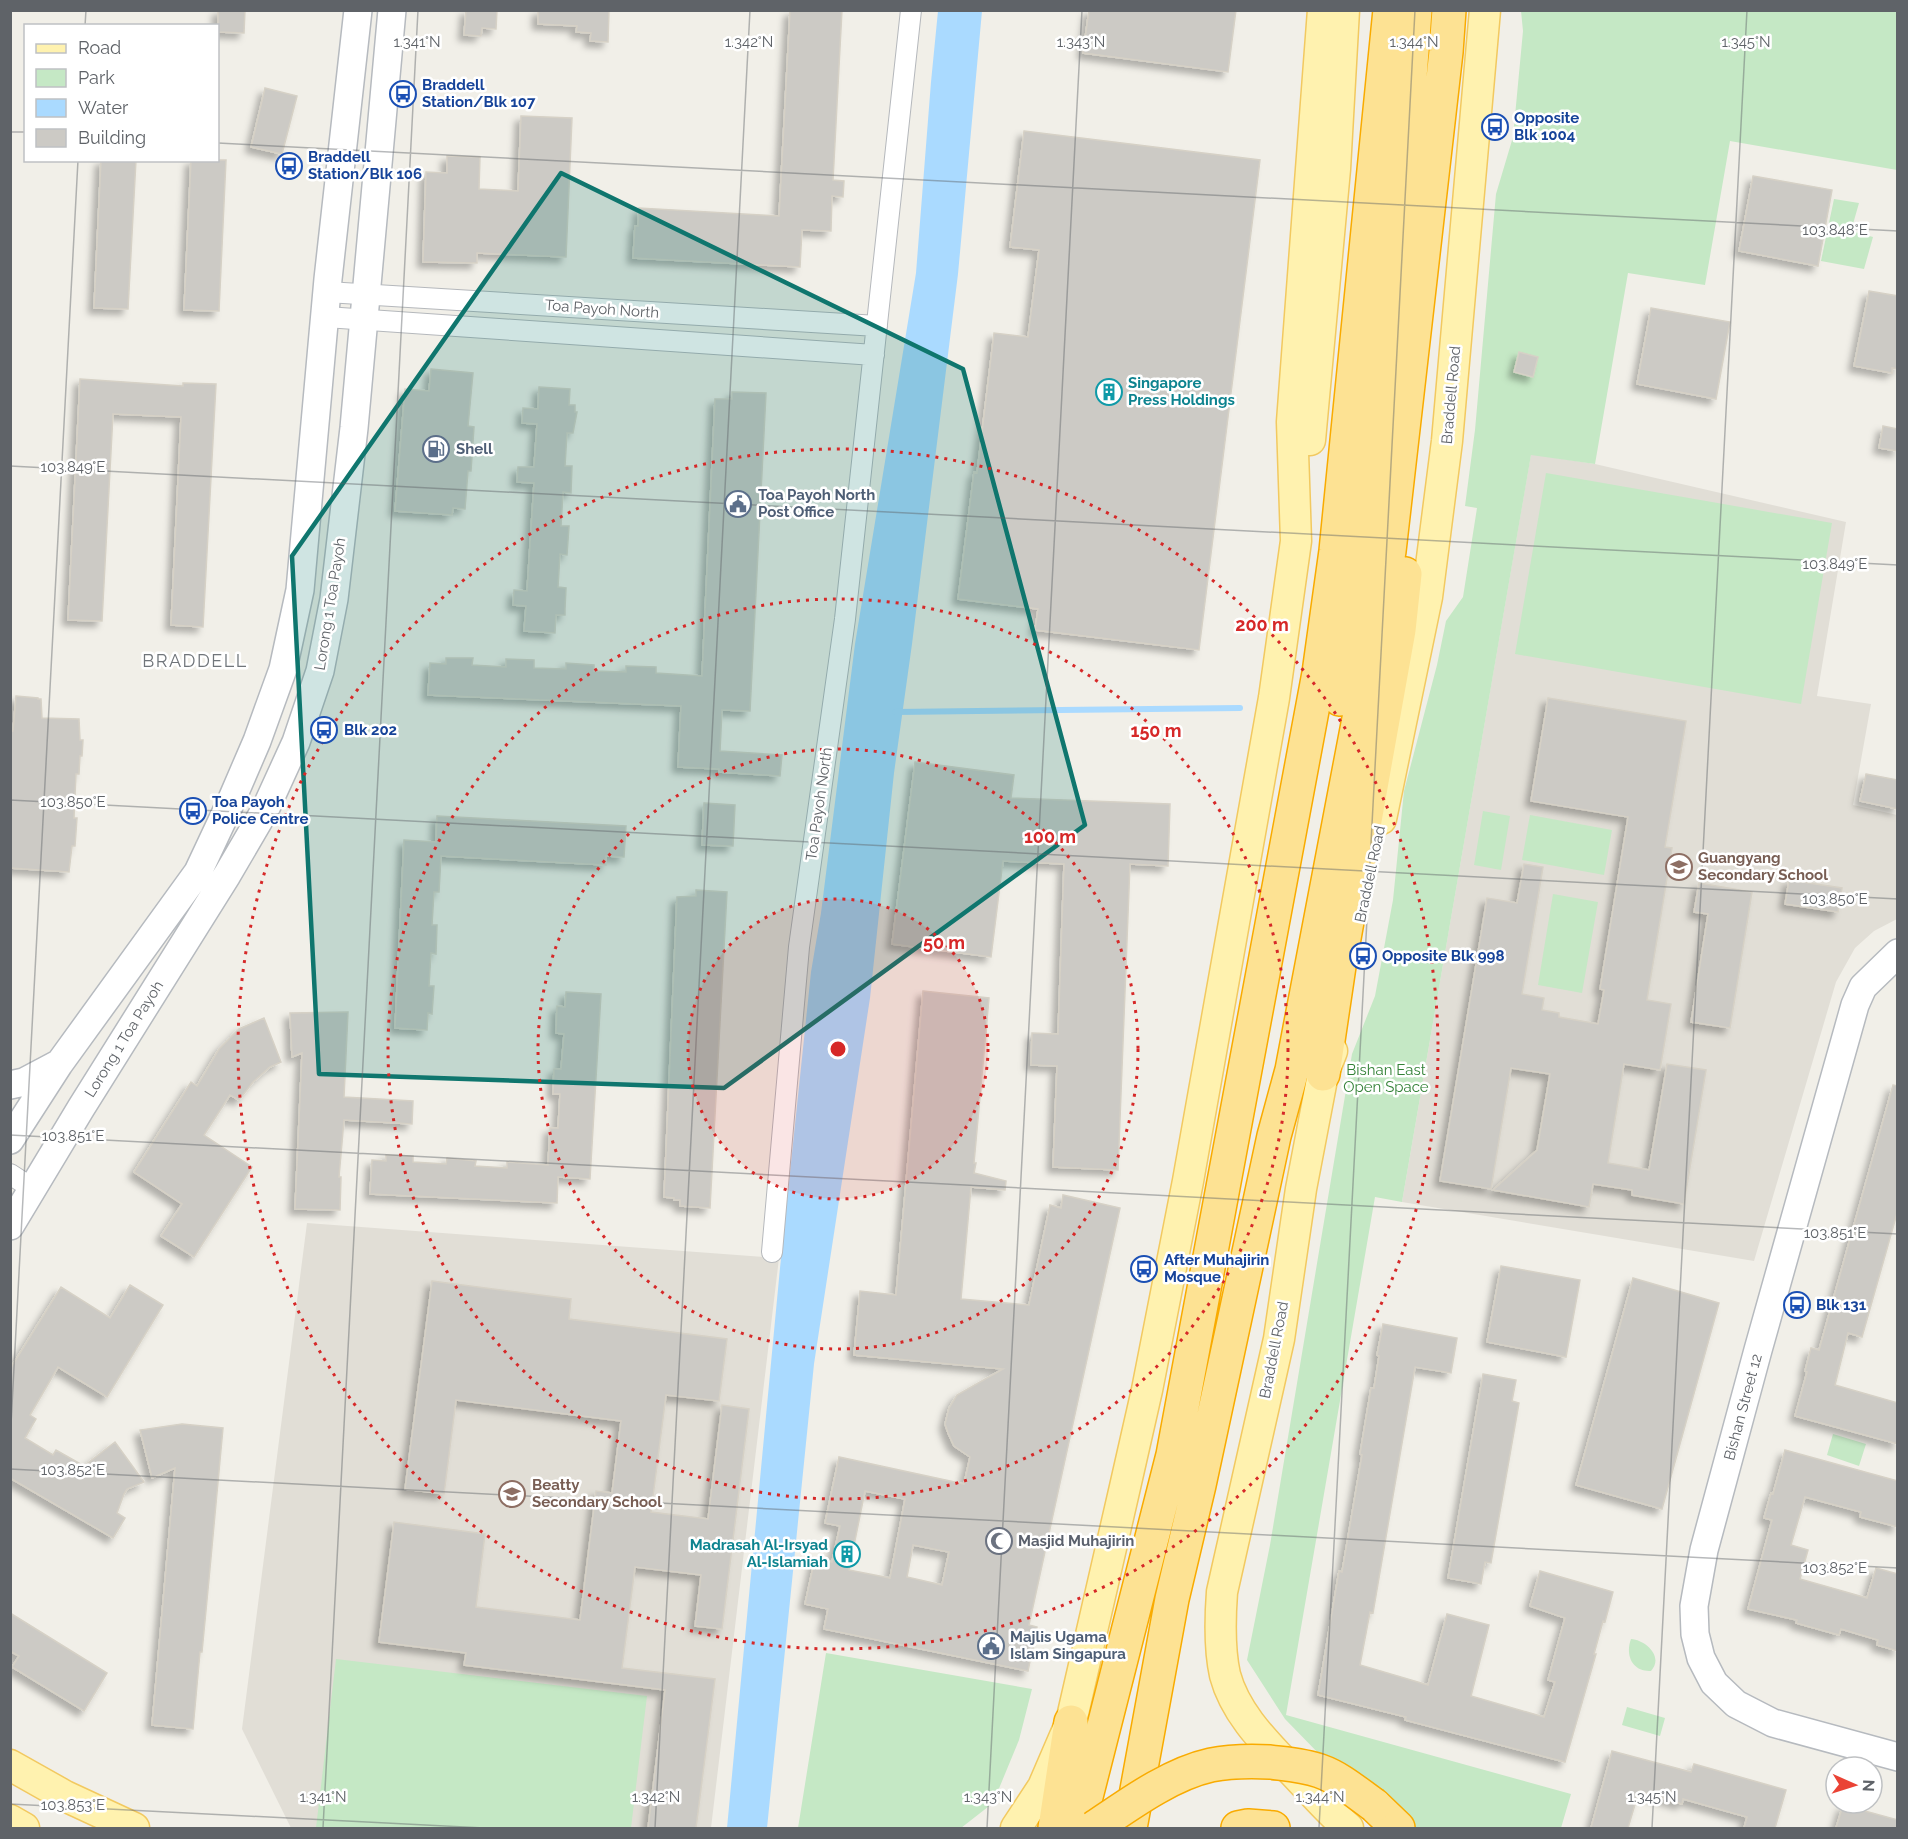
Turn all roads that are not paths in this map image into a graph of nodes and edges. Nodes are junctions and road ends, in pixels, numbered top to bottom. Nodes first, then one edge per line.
1 (358, 10) edge
2 (392, 10) edge
3 (911, 10) edge
4 (1323, 10) edge
5 (1344, 10) edge
6 (1390, 10) edge
7 (1415, 10) edge
8 (1449, 10) edge
9 (1485, 10) edge
10 (326, 305) junction
11 (365, 307) junction
12 (877, 326) junction
13 (874, 356) junction
14 (1296, 541) junction
15 (1398, 552) junction
16 (1898, 952) edge
17 (59, 1064) junction
18 (1323, 1074) junction
19 (10, 1085) edge
20 (1279, 1115) junction
21 (10, 1140) edge
22 (10, 1174) edge
23 (18, 1208) edge
24 (772, 1252) dead end
25 (1172, 1599) junction
26 (1071, 1722) junction
27 (1898, 1757) edge
28 (10, 1765) edge
29 (10, 1820) edge
30 (24, 1828) edge
31 (134, 1828) edge
32 (1016, 1828) edge
33 (1055, 1828) edge
34 (1078, 1828) edge
35 (1094, 1828) edge
36 (1107, 1828) edge
37 (1130, 1828) edge
38 (1238, 1828) edge
39 (1273, 1828) edge
40 (1348, 1828) edge
41 (1398, 1828) edge

1 - 10 main road
2 - 11 main road, Lorong 1 Toa Payoh
3 - 12 street, Toa Payoh North
4 - 14 main road
5 - 14 main road
6 - 34 highway
7 - 20 highway
8 - 15 highway
9 - 18 main road, Braddell Road
10 - 11 street, Toa Payoh North
10 - 17 main road
11 - 12 street, Toa Payoh North
11 - 13 street, Toa Payoh North
11 - 23 main road, Lorong 1 Toa Payoh
12 - 13 street, Toa Payoh North
13 - 24 street, Toa Payoh North
14 - 26 main road
15 - 18 highway
15 - 20 highway
16 - 27 main road, Bishan Street 12
17 - 19 main road
17 - 21 main road
18 - 40 main road, Braddell Road
20 - 25 highway
22 - 23 street
25 - 36 highway
25 - 37 highway
26 - 32 main road
26 - 33 highway
28 - 31 main road
29 - 30 main road
35 - 41 highway, bridge
38 - 39 highway

